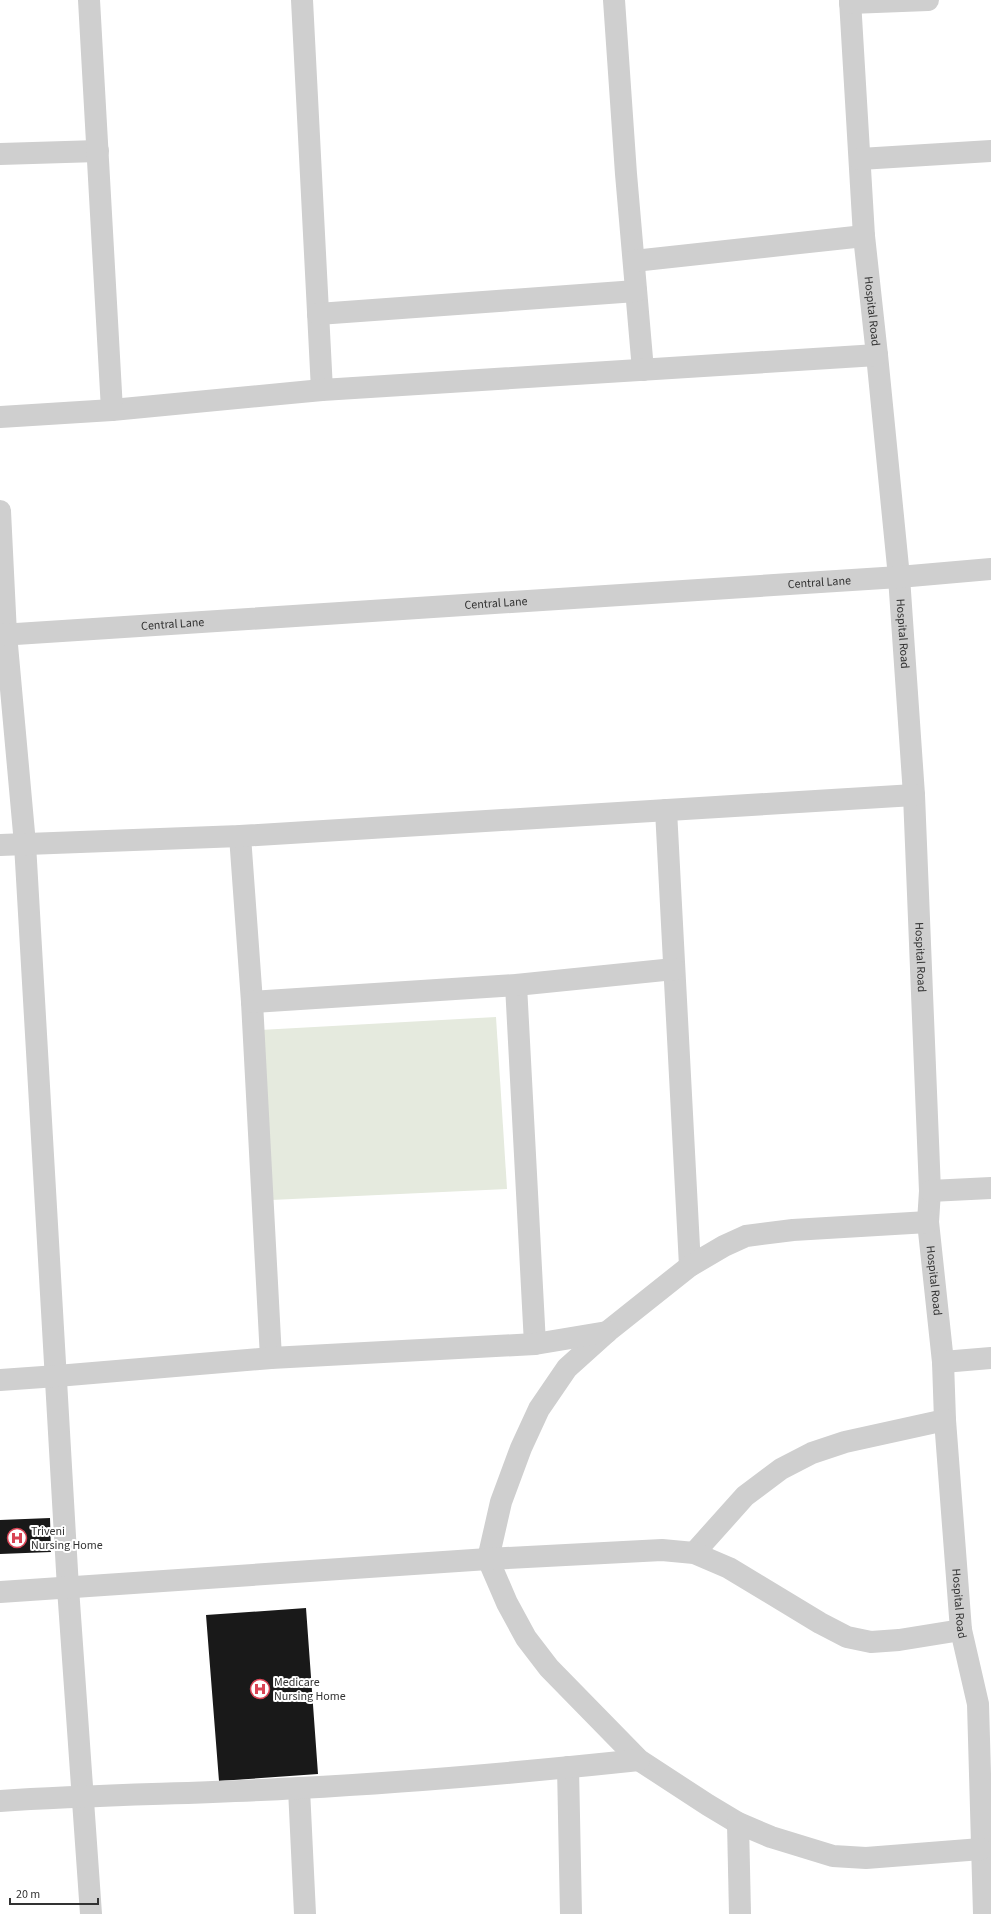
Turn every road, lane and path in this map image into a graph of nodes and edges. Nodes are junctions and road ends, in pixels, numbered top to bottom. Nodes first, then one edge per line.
1 (89, 0) edge
2 (302, 0) edge
3 (614, 0) edge
4 (928, 0) edge
5 (850, 2) edge
6 (98, 151) junction
7 (991, 151) edge
8 (0, 154) edge
9 (860, 159) junction
10 (864, 236) junction
11 (634, 261) junction
12 (636, 290) junction
13 (318, 314) junction
14 (877, 355) junction
15 (643, 370) junction
16 (322, 390) junction
17 (112, 410) junction
18 (0, 417) edge
19 (0, 511) edge
20 (991, 569) edge
21 (899, 577) junction
22 (3, 635) edge
23 (914, 795) junction
24 (666, 810) junction
25 (240, 836) junction
26 (25, 844) junction
27 (0, 845) edge
28 (674, 969) junction
29 (516, 985) junction
30 (252, 1002) junction
31 (991, 1188) edge
32 (930, 1191) junction
33 (928, 1222) junction
34 (690, 1266) junction
35 (606, 1332) junction
36 (535, 1344) junction
37 (271, 1358) junction
38 (991, 1358) edge
39 (943, 1362) junction
40 (57, 1376) junction
41 (0, 1380) edge
42 (944, 1420) junction
43 (694, 1553) junction
44 (488, 1559) junction
45 (68, 1588) junction
46 (0, 1592) edge
47 (961, 1630) junction
48 (984, 1703) edge
49 (639, 1760) junction
50 (568, 1767) junction
51 (299, 1788) junction
52 (82, 1795) junction
53 (0, 1801) edge
54 (738, 1823) junction
55 (981, 1849) junction
56 (91, 1914) edge
57 (305, 1914) edge
58 (571, 1914) edge
59 (740, 1914) edge
60 (984, 1914) edge

1 - 6 street
2 - 13 street
3 - 11 street
4 - 5 street
5 - 9 street, Hospital Road
6 - 8 street
6 - 17 street
7 - 9 street
9 - 10 street, Hospital Road
10 - 11 street
10 - 14 street, Hospital Road
11 - 12 street
12 - 13 street
12 - 15 street
13 - 16 street
14 - 15 street
14 - 21 street, Hospital Road
15 - 16 street
16 - 17 street
17 - 18 street
19 - 22 street
20 - 21 street, Central Lane
21 - 22 street, Central Lane
21 - 23 street, Hospital Road
22 - 26 street
23 - 24 street
23 - 32 street, Hospital Road
24 - 25 street
24 - 28 street
25 - 26 street
25 - 30 street
26 - 27 street
26 - 40 street
28 - 29 street
28 - 34 street
29 - 30 street
29 - 36 street
30 - 37 street
31 - 32 street
32 - 33 street, Hospital Road
33 - 34 street
33 - 39 street, Hospital Road
34 - 35 street
35 - 36 street
35 - 44 street
36 - 37 street
37 - 40 street
38 - 39 street
39 - 42 street, Hospital Road
40 - 41 street
40 - 45 street
42 - 43 street
42 - 47 street, Hospital Road
43 - 44 street
43 - 47 street
44 - 45 street
44 - 49 street
45 - 46 street
45 - 52 street
47 - 48 street, Hospital Road
48 - 55 street, Hospital Road
49 - 50 street
49 - 54 street
50 - 51 street
50 - 58 street
51 - 52 street
51 - 57 street
52 - 53 street
52 - 56 street
54 - 55 street
54 - 59 street
55 - 60 street, Hospital Road

